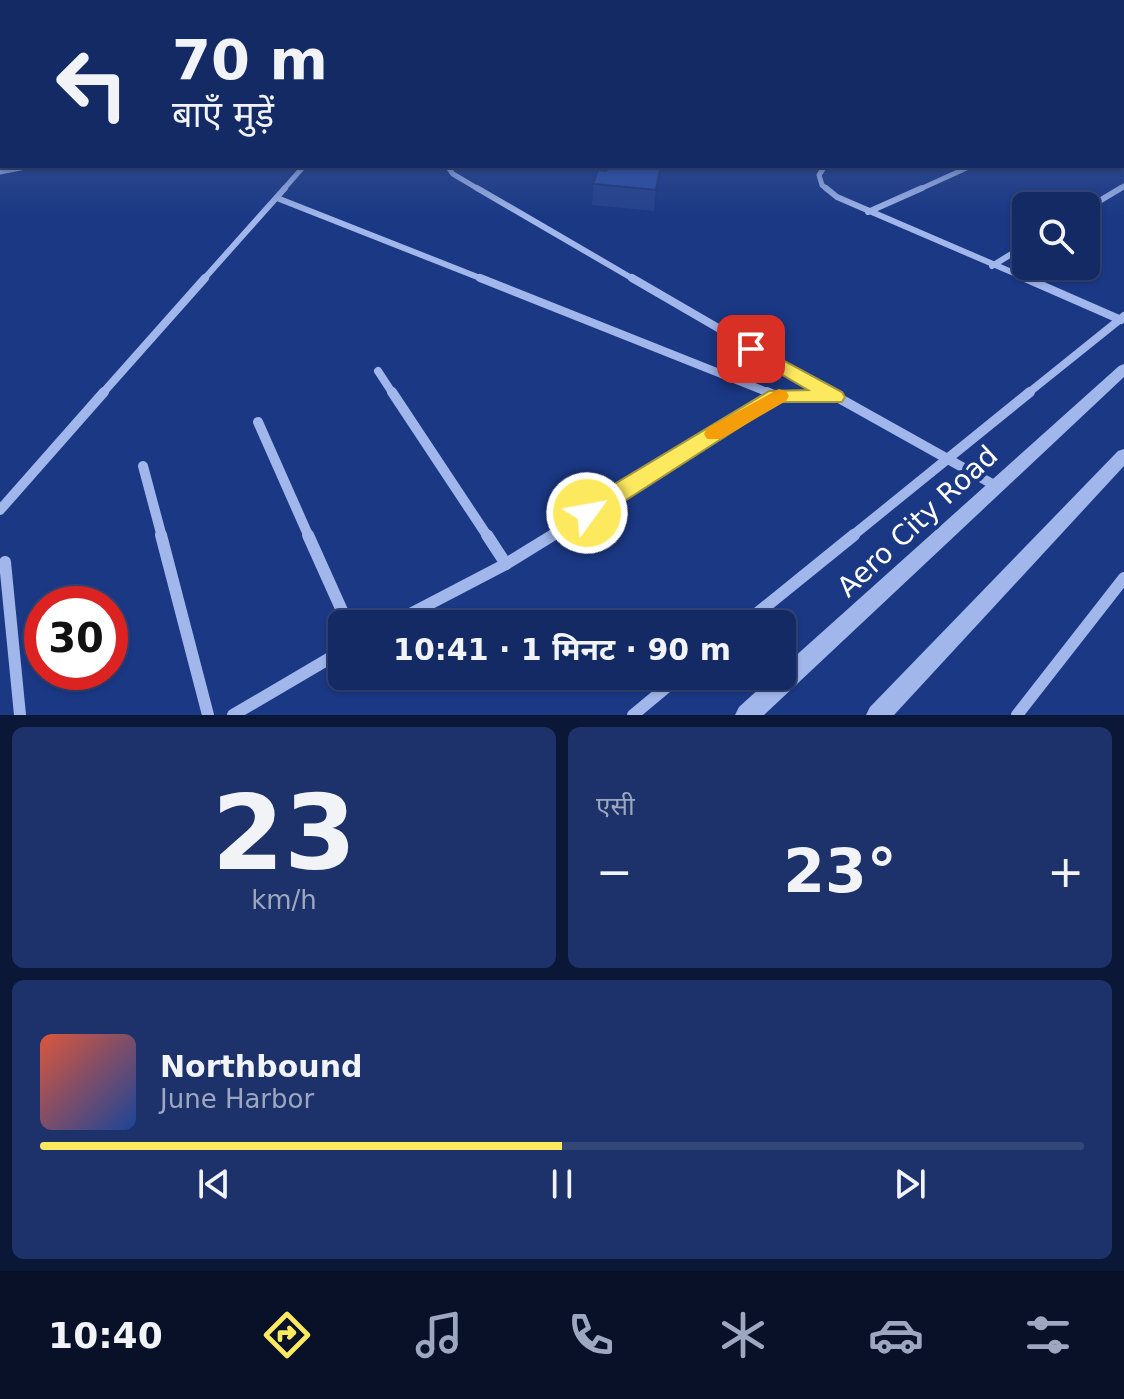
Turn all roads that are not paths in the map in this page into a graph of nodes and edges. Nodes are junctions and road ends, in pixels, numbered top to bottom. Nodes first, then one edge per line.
1 (21, 168) edge
2 (302, 168) edge
3 (448, 168) edge
4 (824, 168) edge
5 (967, 168) edge
6 (0, 172) edge
7 (1124, 186) edge
8 (277, 198) junction
9 (1100, 201) edge
10 (868, 212) junction
11 (1012, 254) edge
12 (992, 266) junction
13 (1122, 319) edge
14 (1124, 369) edge
15 (378, 371) dead end
16 (776, 396) junction
17 (835, 397) junction
18 (258, 422) dead end
19 (1124, 455) edge
20 (946, 459) junction
21 (143, 466) dead end
22 (996, 486) junction
23 (0, 510) edge
24 (5, 562) dead end
25 (506, 564) junction
26 (1124, 578) edge
27 (342, 610) edge
28 (418, 610) edge
29 (761, 610) edge
30 (328, 659) edge
31 (663, 690) edge
32 (20, 715) edge
33 (208, 715) edge
34 (233, 715) edge
35 (633, 715) edge
36 (747, 715) edge
37 (878, 715) edge
38 (1017, 715) edge

1 - 6 street
2 - 8 street
3 - 17 street
4 - 10 street
5 - 10 street
7 - 9 street
8 - 16 street
8 - 23 street
10 - 12 street
11 - 12 street
12 - 13 street
13 - 20 street
14 - 22 street, Aero City Road
15 - 25 street
16 - 17 street
16 - 25 street
17 - 20 street
18 - 27 street
19 - 37 street
20 - 22 street
20 - 29 street
21 - 33 street
22 - 36 street, Aero City Road
24 - 32 street
25 - 28 street
26 - 38 street
30 - 34 street
31 - 35 street

